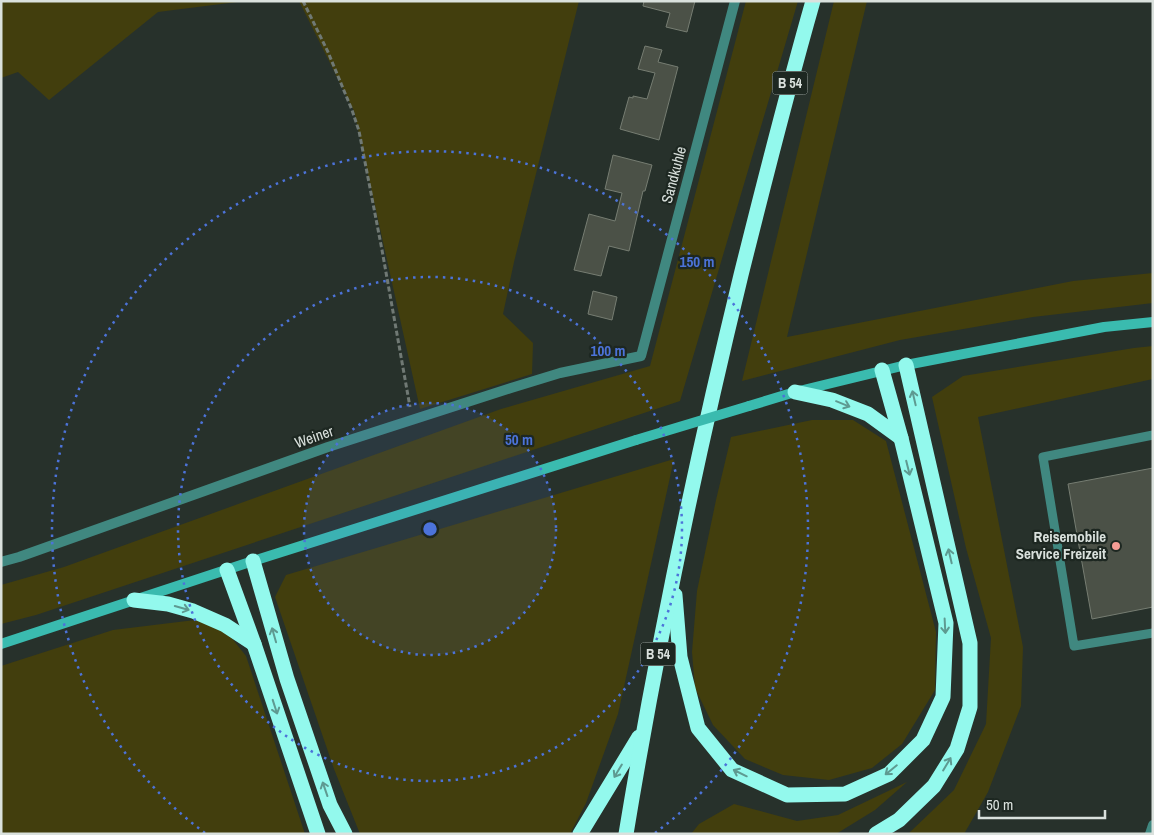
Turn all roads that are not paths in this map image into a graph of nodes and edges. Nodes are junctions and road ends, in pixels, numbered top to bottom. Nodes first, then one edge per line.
1 (735, 1) edge
2 (813, 1) edge
3 (1153, 322) edge
4 (641, 356) joint
5 (906, 365) junction
6 (882, 370) junction
7 (795, 392) junction
8 (1153, 435) edge
9 (901, 438) junction
10 (253, 561) junction
11 (1, 562) edge
12 (228, 570) junction
13 (673, 578) junction
14 (134, 600) junction
15 (1153, 633) edge
16 (1, 644) edge
17 (254, 644) junction
18 (643, 730) junction
19 (1153, 825) edge
20 (318, 834) edge
21 (345, 834) edge
22 (580, 834) edge
23 (626, 834) edge
24 (876, 834) edge
25 (1150, 834) edge

1 - 4 street, Sandkuhle
2 - 13 highway, B 54
3 - 5 main road
4 - 11 street, Weiner
5 - 6 main road
24 -> 5 highway
6 - 7 main road
6 - 9 highway
7 -> 9 highway
7 - 10 main road, bridge
8 - 15 lane
9 -> 13 highway
10 - 12 main road
21 -> 10 highway
12 - 14 main road
12 - 17 highway
13 - 18 highway, B 54
14 - 16 main road
14 -> 17 highway
17 -> 20 highway
18 -> 22 highway
18 - 23 highway, B 54
19 - 25 street

